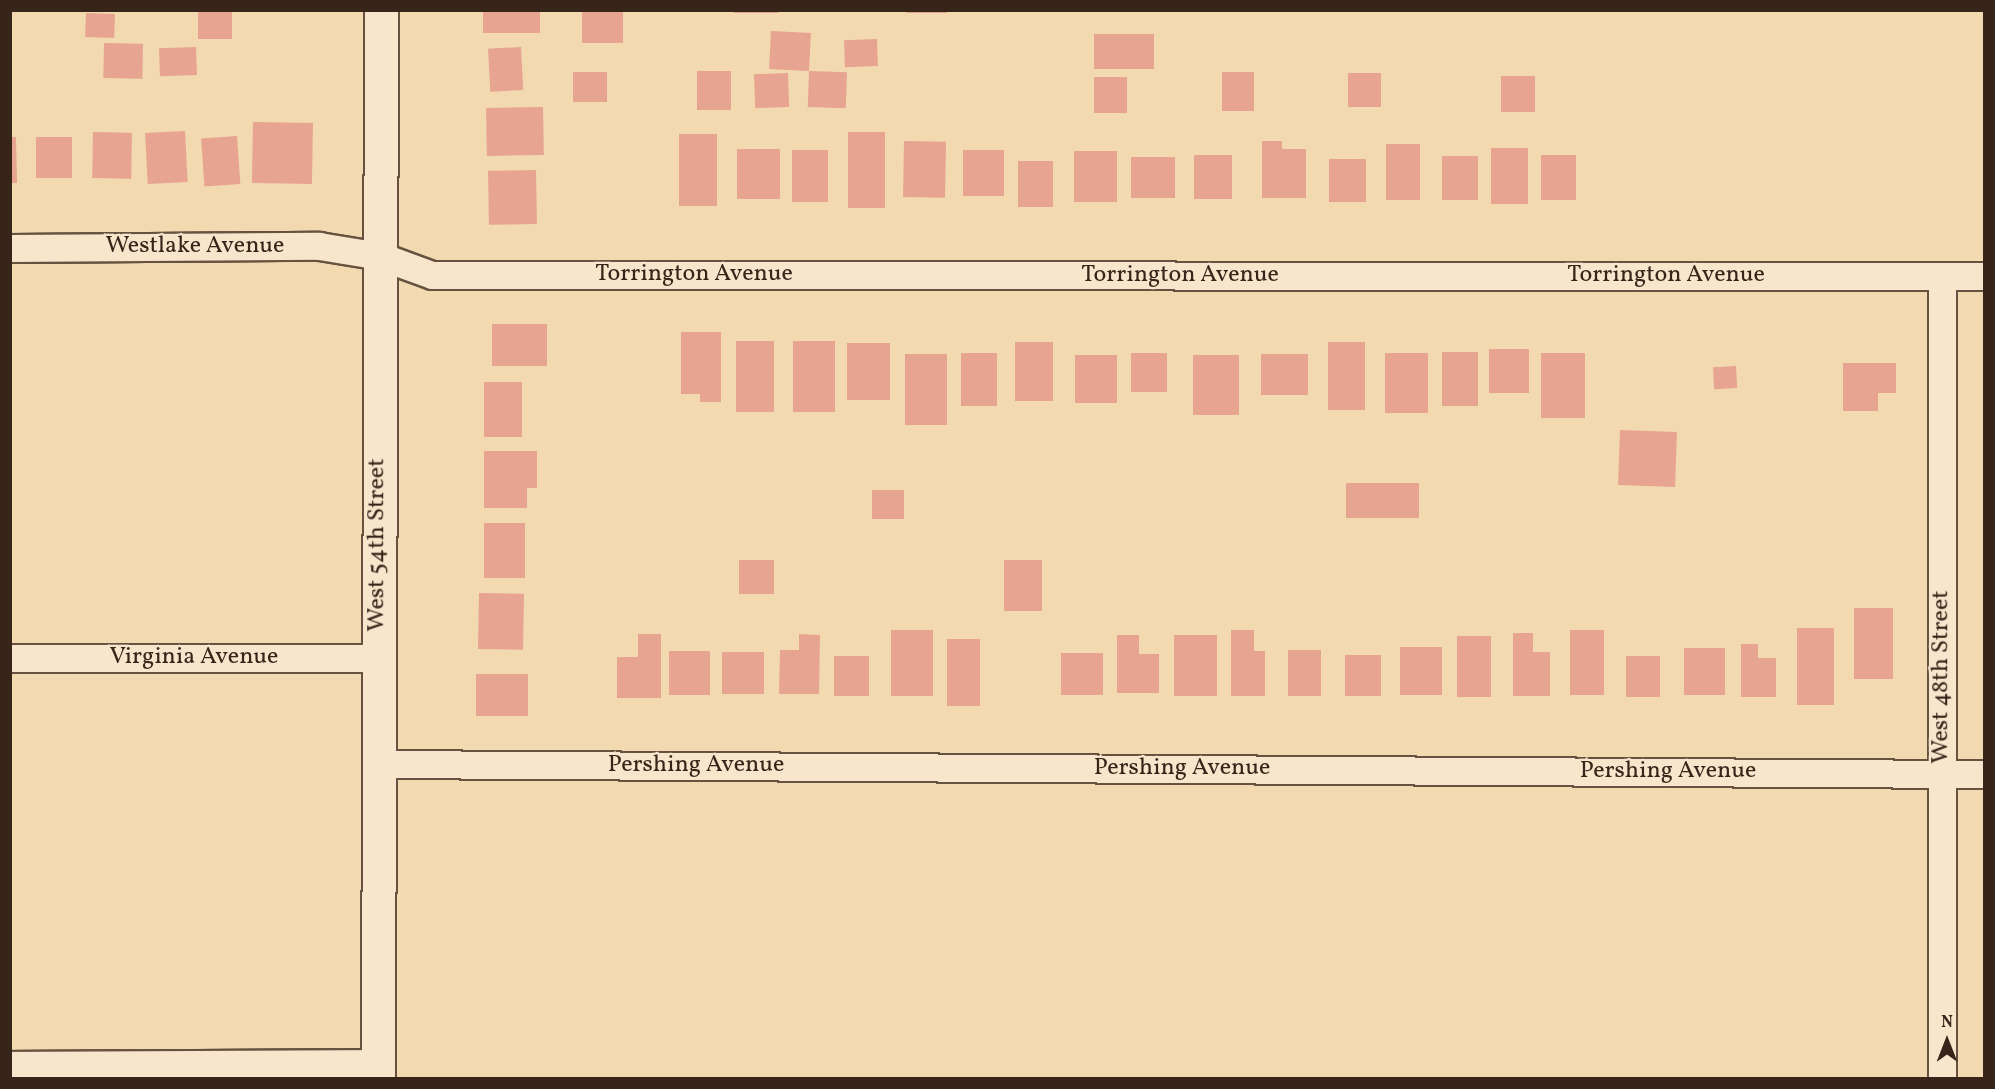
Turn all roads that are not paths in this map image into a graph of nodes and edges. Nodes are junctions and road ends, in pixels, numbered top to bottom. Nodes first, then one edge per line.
1 (381, 10) edge
2 (10, 248) edge
3 (380, 256) junction
4 (1942, 276) junction
5 (1984, 276) edge
6 (10, 657) edge
7 (378, 657) junction
8 (380, 764) junction
9 (1942, 774) junction
10 (1984, 774) edge
11 (10, 1065) edge
12 (378, 1071) edge
13 (1942, 1078) edge

1 - 3 street, West 54th Street
2 - 3 street, Westlake Avenue
3 - 4 street, Torrington Avenue
3 - 7 street, West 54th Street
4 - 5 street, Torrington Avenue
4 - 9 street, West 48th Street
6 - 7 street, Virginia Avenue
7 - 8 street, West 54th Street
8 - 9 street, Pershing Avenue
8 - 12 street, West 54th Street
9 - 10 street, Pershing Avenue
9 - 13 street, West 48th Street
11 - 12 street

